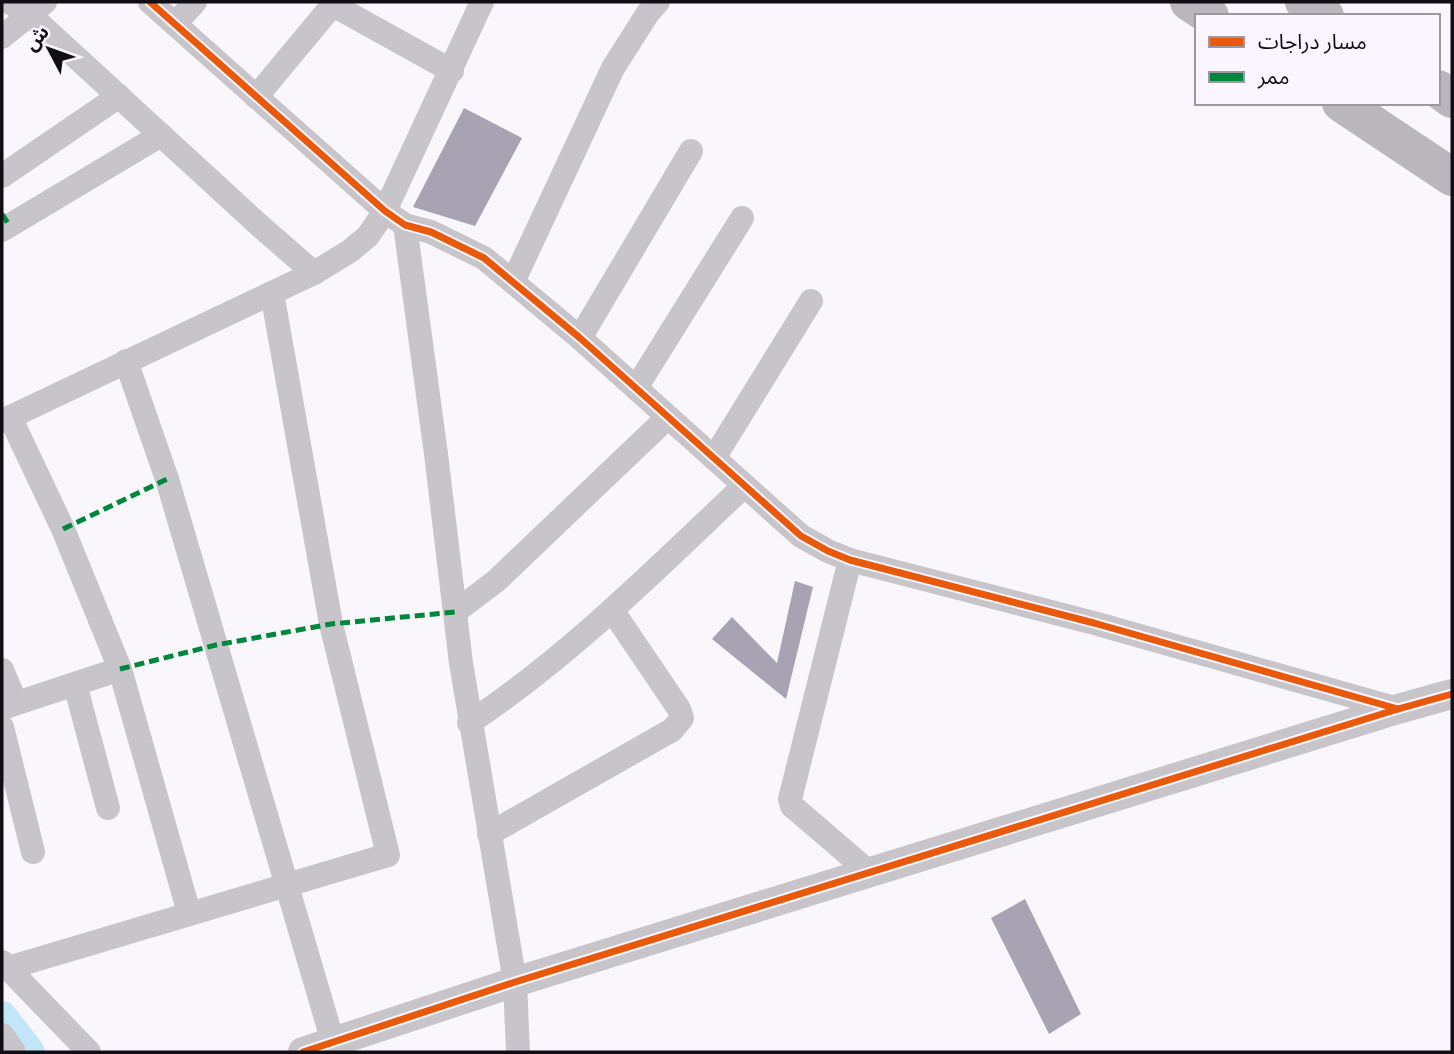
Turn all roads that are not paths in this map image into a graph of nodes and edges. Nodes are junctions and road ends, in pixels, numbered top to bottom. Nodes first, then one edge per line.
1 (150, 2) edge
2 (195, 2) edge
3 (482, 2) edge
4 (658, 2) edge
5 (1189, 2) edge
6 (1304, 2) edge
7 (334, 4) edge
8 (28, 6) edge
9 (1207, 14) edge
10 (1322, 14) edge
11 (175, 24) junction
12 (2, 37) edge
13 (452, 71) junction
14 (119, 96) junction
15 (256, 97) junction
16 (1344, 105) edge
17 (161, 135) junction
18 (691, 151) dead end
19 (2, 176) edge
20 (1452, 177) edge
21 (395, 218) junction
22 (741, 218) dead end
23 (2, 230) edge
24 (314, 273) junction
25 (513, 282) junction
26 (272, 293) junction
27 (811, 301) dead end
28 (580, 338) junction
29 (127, 361) junction
30 (636, 388) junction
31 (668, 417) junction
32 (6, 419) edge
33 (714, 458) junction
34 (744, 486) junction
35 (850, 560) junction
36 (612, 610) junction
37 (455, 612) junction
38 (120, 669) junction
39 (2, 670) edge
40 (75, 684) junction
41 (1452, 694) edge
42 (9, 705) edge
43 (1398, 709) junction
44 (470, 723) junction
45 (2, 727) edge
46 (108, 808) dead end
47 (489, 834) junction
48 (33, 852) dead end
49 (869, 873) junction
50 (288, 885) junction
51 (189, 913) junction
52 (5, 965) edge
53 (515, 982) junction
54 (2, 1035) edge
55 (332, 1042) junction
56 (14, 1052) edge
57 (89, 1052) edge
58 (303, 1052) edge
59 (518, 1052) edge

1 - 11 street
2 - 11 street
3 - 13 street
4 - 25 street
5 - 9 highway
6 - 10 highway
7 - 13 street
7 - 15 street
8 - 12 street
8 - 14 street
11 - 15 street
13 - 21 street
14 - 17 street
14 - 19 street
15 - 21 street
16 - 20 highway
17 - 23 street
17 - 24 street
18 - 28 street
21 - 24 street
21 - 25 street
21 - 37 street
22 - 30 street
24 - 26 street
25 - 28 street
26 - 29 street
26 - 50 street
27 - 33 street
28 - 30 street
29 - 32 street
29 - 50 street
30 - 31 street
31 - 33 street
31 - 37 street
32 - 38 street
33 - 34 street
34 - 35 street
34 - 36 street
35 - 43 street
35 - 49 street
36 - 44 street
36 - 47 street
37 - 44 street
38 - 40 street
38 - 51 street
39 - 42 street
40 - 42 street
40 - 46 street
41 - 43 street
43 - 49 street
44 - 47 street
45 - 48 street
47 - 53 street
49 - 53 street
50 - 51 street
50 - 55 street
51 - 52 street
52 - 57 street
53 - 55 street
53 - 59 street
54 - 56 street
55 - 58 street

